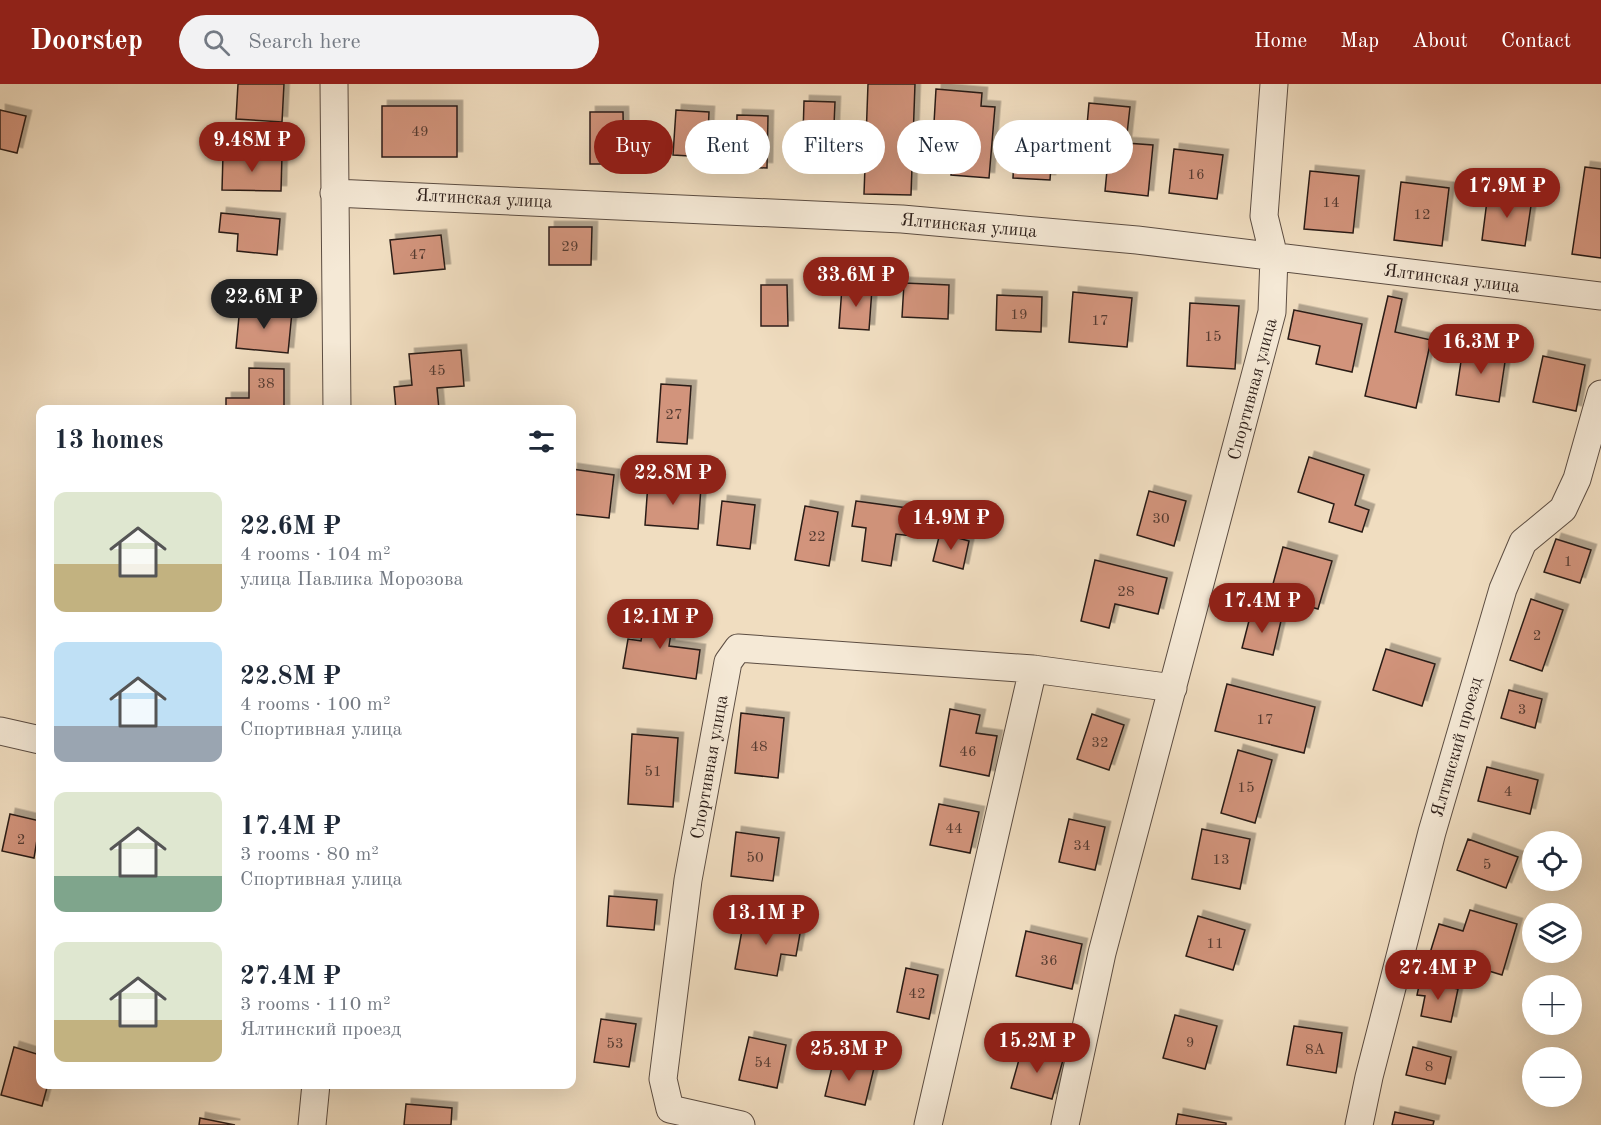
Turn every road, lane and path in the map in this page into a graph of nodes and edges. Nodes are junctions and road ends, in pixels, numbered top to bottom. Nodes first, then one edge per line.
1 (334, 84) edge
2 (1274, 84) edge
3 (334, 193) junction
4 (1274, 257) junction
5 (1601, 296) edge
6 (1601, 394) edge
7 (337, 405) edge
8 (1033, 669) junction
9 (1173, 688) junction
10 (0, 731) edge
11 (36, 739) edge
12 (316, 1089) edge
13 (312, 1125) edge
14 (741, 1125) edge
15 (928, 1125) edge
16 (1065, 1125) edge
17 (1359, 1125) edge

1 - 3 street
2 - 4 street, Спортивная улица
3 - 4 street, Ялтинская улица
3 - 7 street
4 - 5 street, Ялтинская улица
4 - 9 street, Спортивная улица
6 - 17 street, Ялтинский проезд
8 - 9 street, Спортивная улица
8 - 14 street, Спортивная улица
8 - 15 street
9 - 16 street, Спортивная улица
10 - 11 street
12 - 13 street

